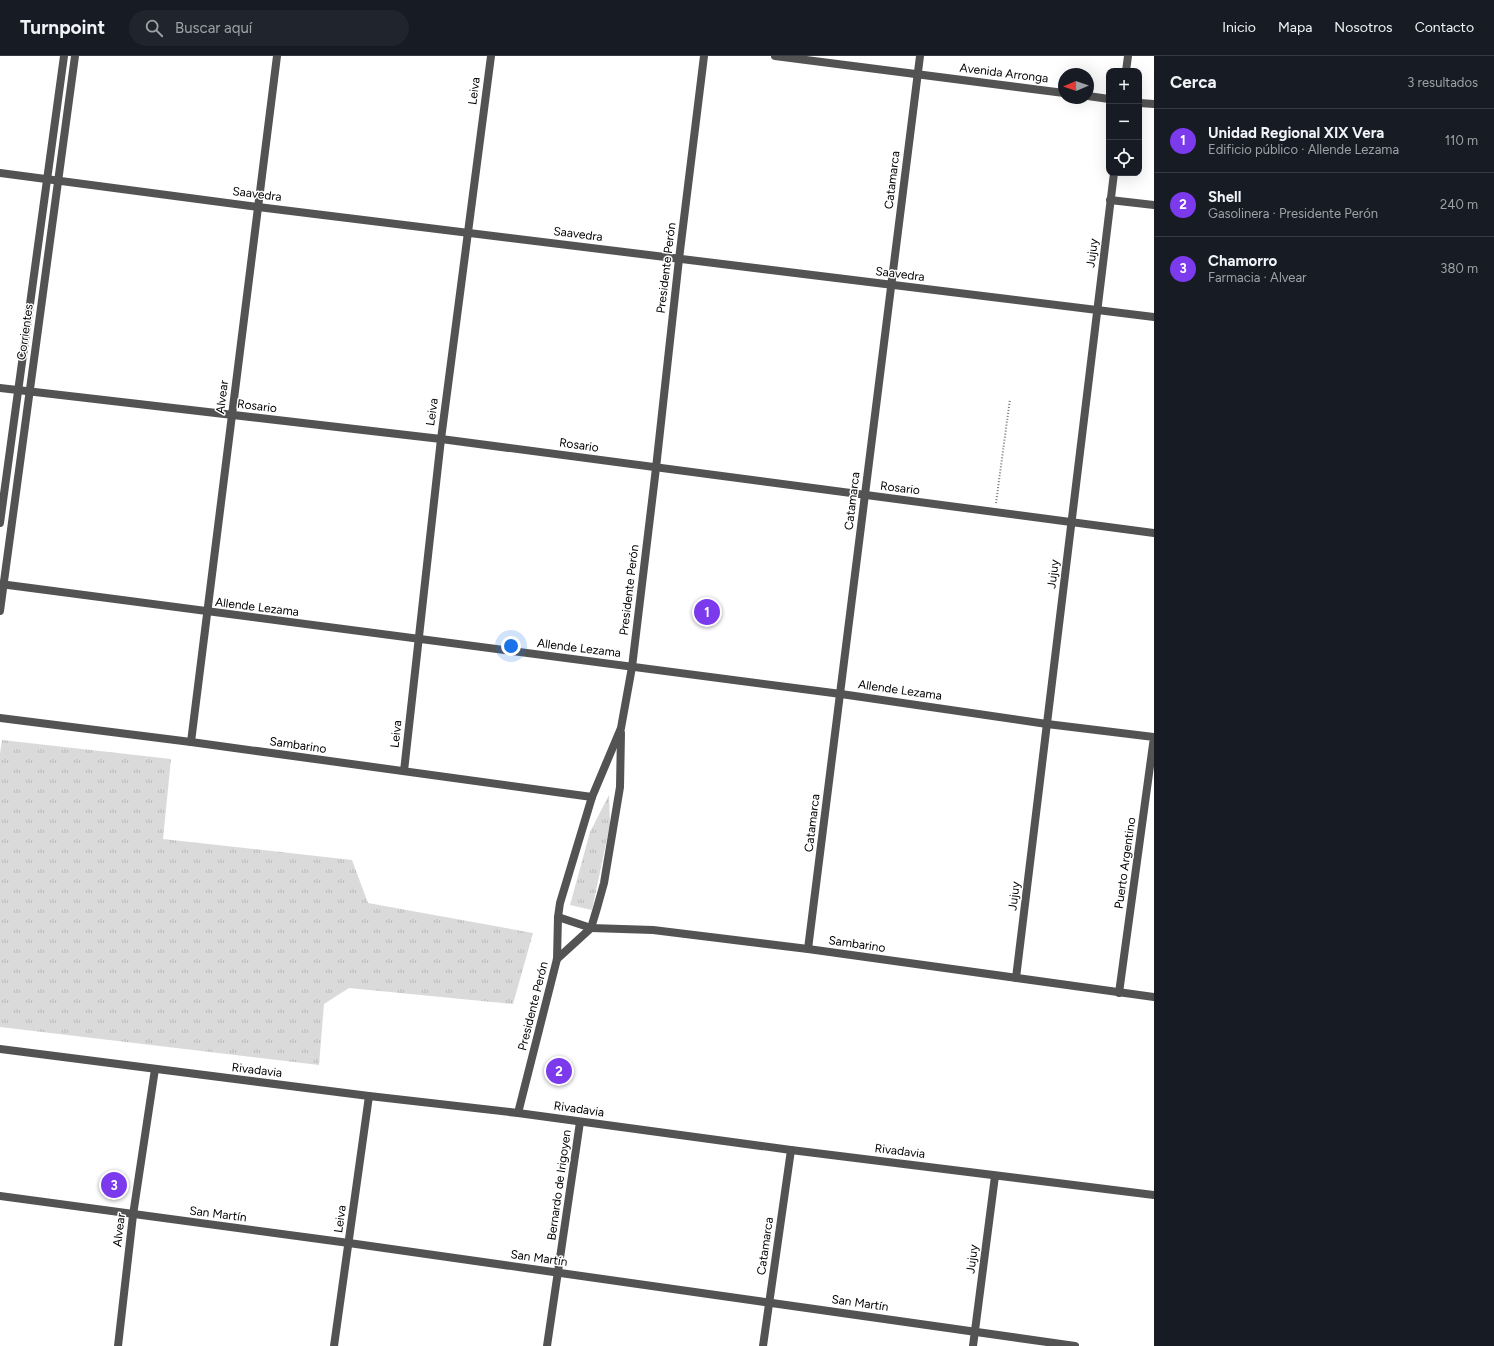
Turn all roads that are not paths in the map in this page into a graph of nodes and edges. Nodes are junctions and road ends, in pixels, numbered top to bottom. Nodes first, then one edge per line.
1 (64, 56) edge
2 (75, 56) edge
3 (277, 56) edge
4 (491, 56) edge
5 (704, 56) edge
6 (775, 56) edge
7 (920, 56) edge
8 (1128, 56) edge
9 (1126, 68) edge
10 (918, 74) junction
11 (1058, 92) edge
12 (1094, 97) edge
13 (1106, 99) edge
14 (1142, 103) edge
15 (1154, 104) edge
16 (0, 173) edge
17 (1114, 176) edge
18 (47, 179) junction
19 (58, 180) junction
20 (1110, 200) junction
21 (1154, 205) edge
22 (258, 207) junction
23 (468, 233) junction
24 (679, 259) junction
25 (891, 285) junction
26 (1097, 310) junction
27 (1154, 317) edge
28 (0, 388) edge
29 (17, 390) junction
30 (29, 391) junction
31 (232, 415) junction
32 (441, 439) junction
33 (656, 468) junction
34 (865, 495) junction
35 (1071, 522) junction
36 (0, 523) edge
37 (1154, 533) edge
38 (2, 584) edge
39 (0, 611) edge
40 (207, 612) junction
41 (418, 640) junction
42 (632, 667) junction
43 (841, 694) junction
44 (0, 718) edge
45 (1047, 724) junction
46 (621, 728) junction
47 (1154, 737) edge
48 (191, 742) junction
49 (404, 771) junction
50 (592, 796) junction
51 (558, 917) junction
52 (591, 928) junction
53 (808, 949) junction
54 (557, 959) junction
55 (1016, 978) junction
56 (1119, 993) junction
57 (1154, 997) edge
58 (0, 1049) edge
59 (155, 1069) junction
60 (369, 1096) junction
61 (518, 1113) junction
62 (580, 1122) junction
63 (792, 1150) junction
64 (995, 1176) junction
65 (1154, 1195) edge
66 (0, 1196) edge
67 (133, 1215) junction
68 (349, 1243) junction
69 (558, 1273) junction
70 (769, 1302) junction
71 (974, 1332) junction
72 (118, 1346) edge
73 (334, 1346) edge
74 (547, 1346) edge
75 (763, 1346) edge
76 (973, 1346) edge
77 (1075, 1346) edge

1 - 18 street, Corrientes
2 - 19 street, Corrientes
3 - 22 street, Alvear
4 - 23 street, Leiva
5 - 24 street, Presidente Perón
6 - 10 street, Avenida Arronga
7 - 10 street, Catamarca
8 - 9 street
10 - 11 street, Avenida Arronga
10 - 25 street, Catamarca
12 - 13 street
14 - 15 street
16 - 18 street, Saavedra
17 - 20 street, Jujuy
18 - 19 street, Saavedra
18 - 29 street, Corrientes
19 - 22 street, Saavedra
19 - 30 street, Corrientes
20 - 21 street
20 - 26 street, Jujuy
22 - 23 street, Saavedra
22 - 31 street, Alvear
23 - 24 street, Saavedra
23 - 32 street, Leiva
24 - 25 street, Saavedra
24 - 33 street, Presidente Perón
25 - 26 street, Saavedra
25 - 34 street, Catamarca
26 - 27 street, Saavedra
26 - 35 street, Jujuy
28 - 29 street, Rosario
29 - 30 street, Rosario
29 - 36 street, Corrientes
30 - 31 street, Rosario
30 - 38 street, Corrientes
31 - 32 street, Rosario
31 - 40 street, Alvear
32 - 33 street, Rosario
32 - 41 street, Leiva
33 - 34 street, Rosario
33 - 42 street, Presidente Perón
34 - 35 street, Rosario
34 - 43 street, Catamarca
35 - 37 street, Rosario
35 - 45 street, Jujuy
38 - 39 street, Corrientes
38 - 40 street, Allende Lezama
40 - 41 street, Allende Lezama
40 - 48 street, Alvear
41 - 42 street, Allende Lezama
41 - 49 street, Leiva
42 - 43 street, Allende Lezama
42 - 46 street, Presidente Perón
43 - 45 street, Allende Lezama
43 - 53 street, Catamarca
44 - 48 street, Sambarino
45 - 47 street, Allende Lezama
45 - 55 street, Jujuy
46 - 50 street, Presidente Perón
46 - 52 street
47 - 56 street, Puerto Argentino
48 - 49 street, Sambarino
49 - 50 street, Sambarino
50 - 51 street, Presidente Perón
51 - 52 street, Sambarino
51 - 54 street, Presidente Perón
52 - 53 street, Sambarino
52 - 54 street
53 - 55 street, Sambarino
54 - 61 street, Presidente Perón
55 - 56 street, Sambarino
56 - 57 street, Sambarino
58 - 59 street, Rivadavia
59 - 60 street, Rivadavia
59 - 67 street, Alvear
60 - 61 street, Rivadavia
60 - 68 street, Leiva
61 - 62 street, Rivadavia
62 - 63 street, Rivadavia
62 - 69 street, Bernardo de Irigoyen
63 - 64 street, Rivadavia
63 - 70 street, Catamarca
64 - 65 street, Rivadavia
64 - 71 street, Jujuy
66 - 67 street, San Martín
67 - 68 street, San Martín
67 - 72 street, Alvear
68 - 69 street, San Martín
68 - 73 street, Leiva
69 - 70 street, San Martín
69 - 74 street, Bernardo de Irigoyen
70 - 71 street, San Martín
70 - 75 street, Catamarca
71 - 76 street, Jujuy
71 - 77 street, San Martín

